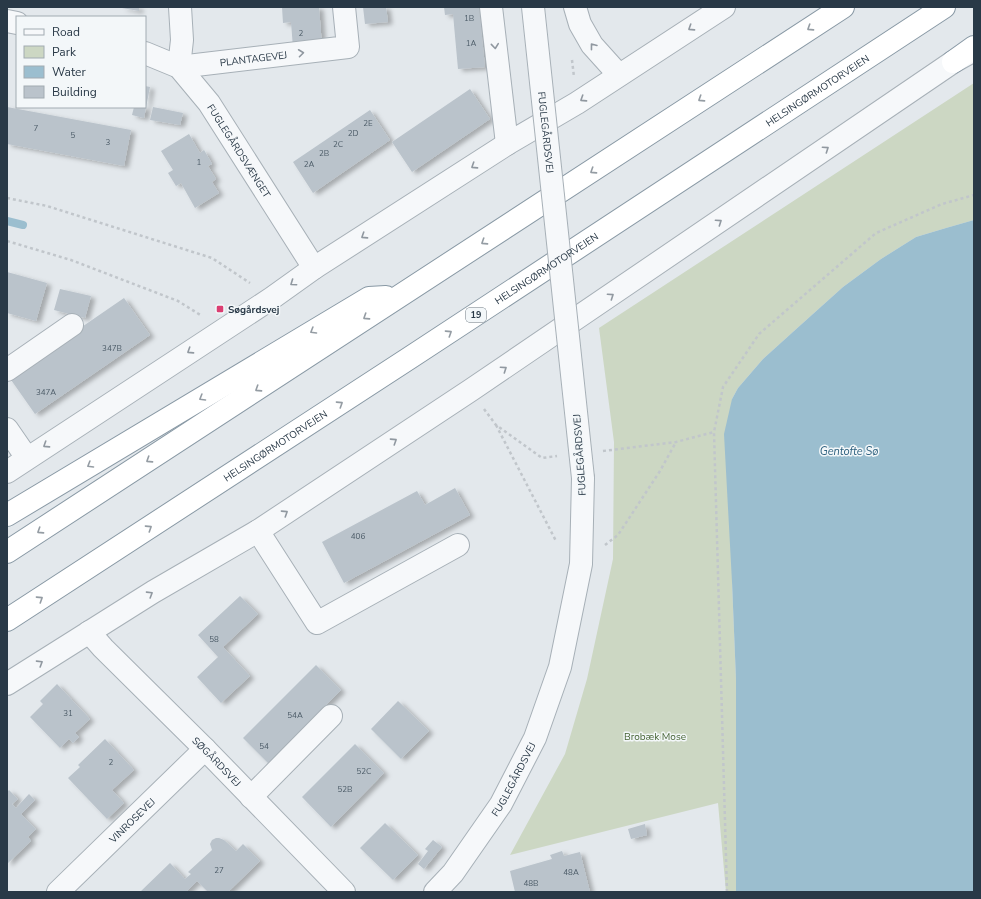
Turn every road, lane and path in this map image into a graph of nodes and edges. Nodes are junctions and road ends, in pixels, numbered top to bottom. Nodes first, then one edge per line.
1 (180, 7) edge
2 (344, 7) edge
3 (491, 7) edge
4 (533, 7) edge
5 (575, 7) edge
6 (724, 7) edge
7 (843, 7) edge
8 (944, 7) edge
9 (974, 48) edge
10 (146, 53) edge
11 (538, 58) junction
12 (953, 62) joint
13 (179, 68) junction
14 (619, 75) junction
15 (577, 103) junction
16 (506, 144) junction
17 (974, 195) edge
18 (7, 198) edge
19 (7, 241) edge
20 (314, 268) junction
21 (399, 296) junction
22 (272, 298) junction
23 (72, 325) dead end
24 (223, 330) junction
25 (7, 370) edge
26 (496, 425) dead end
27 (7, 429) edge
28 (714, 432) junction
29 (27, 458) junction
30 (7, 472) edge
31 (7, 515) edge
32 (258, 531) junction
33 (458, 546) dead end
34 (7, 552) edge
35 (581, 564) junction
36 (7, 620) edge
37 (89, 632) junction
38 (7, 684) edge
39 (331, 716) dead end
40 (205, 749) junction
41 (251, 797) junction
42 (58, 892) edge
43 (344, 892) edge
44 (435, 892) edge
45 (727, 892) edge

1 - 13 street
13 -> 2 street, PLANTAGEVEJ
3 -> 16 street
4 - 11 street, FUGLEGÅRDSVEJ, bridge
14 -> 5 street
6 -> 14 street
7 -> 21 highway
36 -> 8 highway, HELSINGØRMOTORVEJEN / 19
9 - 12 highway
10 - 13 street, FUGLEGÅRDSVÆNGET
11 - 15 path
11 - 35 street, FUGLEGÅRDSVEJ, bridge
32 -> 12 street
13 - 20 street, FUGLEGÅRDSVÆNGET
14 -> 15 street
15 - 16 street
16 -> 20 street
17 - 28 path
18 - 22 path
19 - 24 path
20 -> 22 street
21 -> 31 highway
21 -> 34 highway
22 - 24 street
23 - 25 street
24 -> 29 street
26 - 35 path
27 - 29 street
28 - 35 path
28 - 45 path
29 - 30 street
32 - 33 street
37 -> 32 street
35 - 44 street, FUGLEGÅRDSVEJ
38 -> 37 street
37 - 40 street, SØGÅRDSVEJ
39 - 41 street
40 - 41 street, SØGÅRDSVEJ
40 - 42 street, VINROSEVEJ
41 - 43 street, SØGÅRDSVEJ

